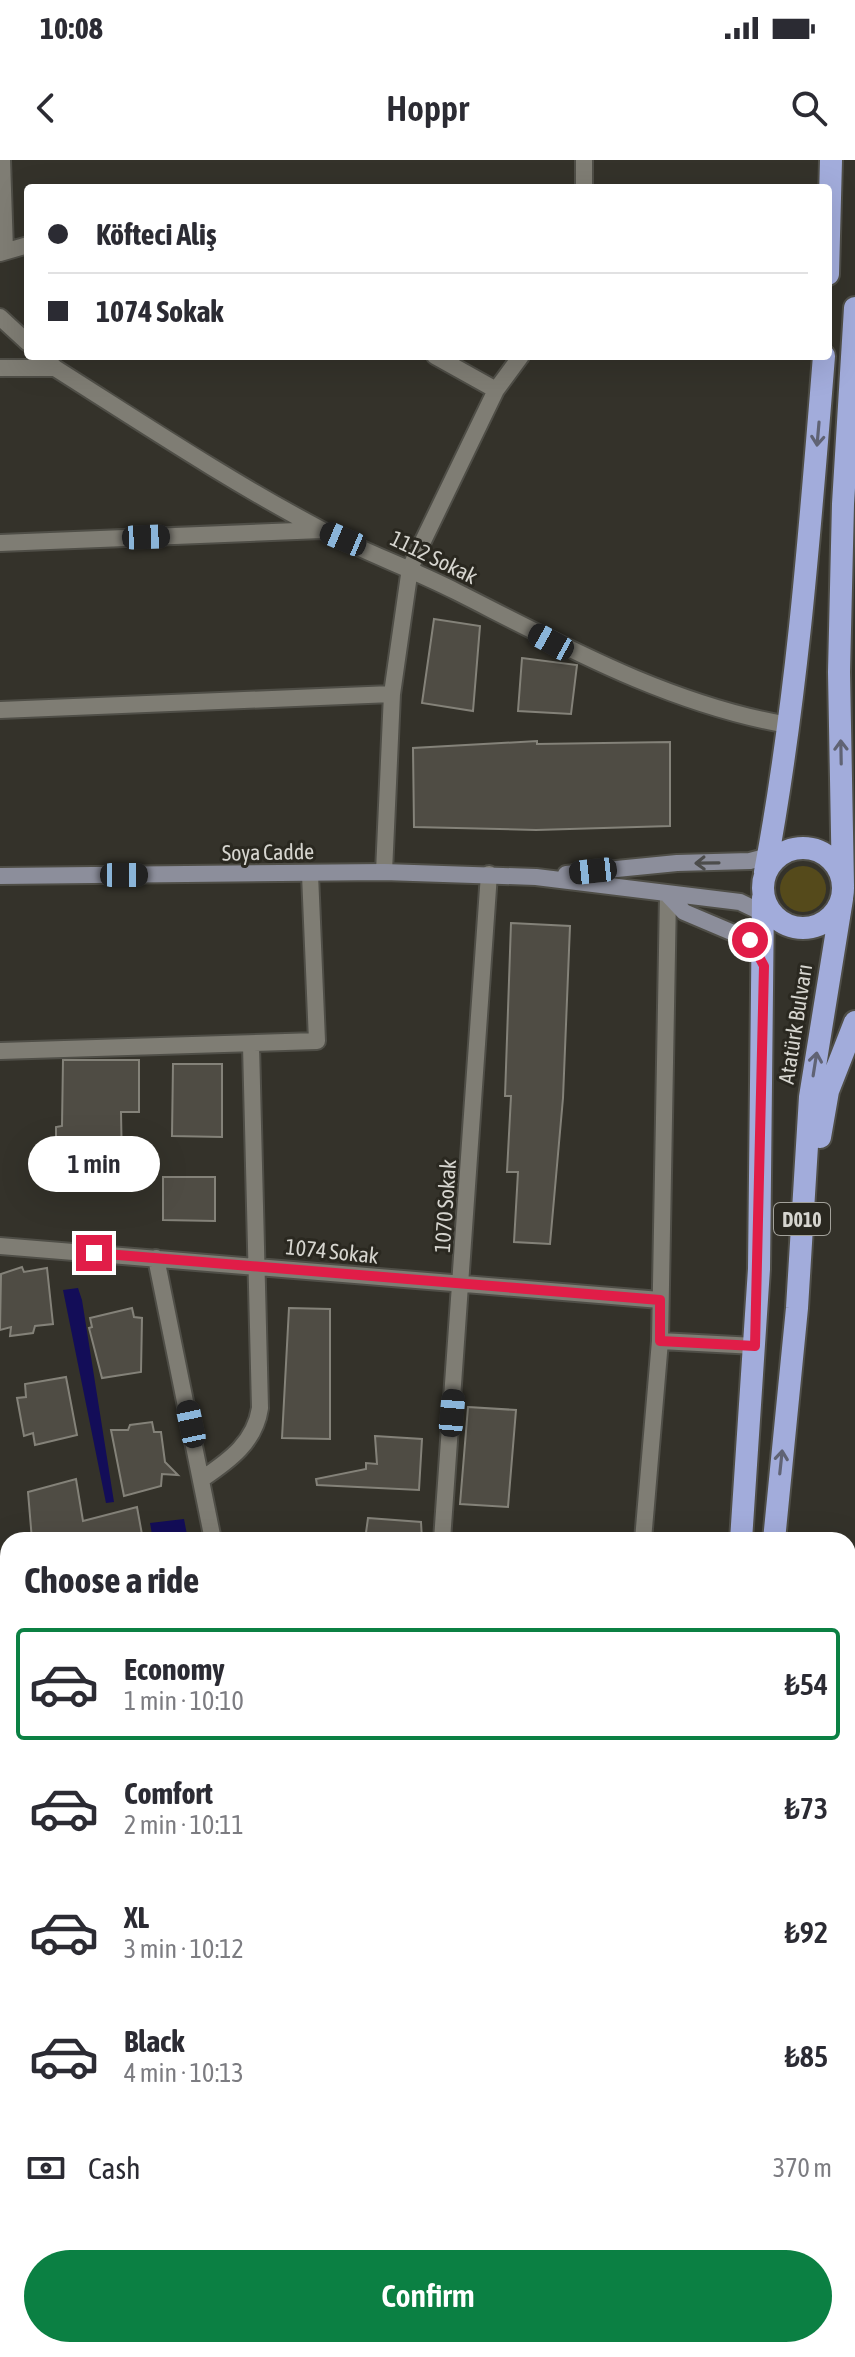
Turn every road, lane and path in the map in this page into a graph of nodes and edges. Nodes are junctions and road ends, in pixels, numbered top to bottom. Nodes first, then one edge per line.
1 (2, 160) edge
2 (584, 160) edge
3 (831, 160) edge
4 (584, 184) edge
5 (830, 184) edge
6 (24, 246) edge
7 (2, 251) edge
8 (855, 308) edge
9 (0, 317) edge
10 (24, 339) edge
11 (46, 360) edge
12 (442, 360) edge
13 (518, 360) edge
14 (824, 360) edge
15 (0, 368) edge
16 (55, 368) junction
17 (496, 390) junction
18 (849, 503) edge
19 (321, 530) junction
20 (0, 543) edge
21 (410, 568) junction
22 (843, 575) junction
23 (855, 662) edge
24 (392, 694) junction
25 (0, 710) edge
26 (788, 725) junction
27 (840, 854) edge
28 (772, 860) junction
29 (384, 872) junction
30 (310, 874) junction
31 (489, 874) junction
32 (0, 876) edge
33 (536, 877) junction
34 (668, 895) junction
35 (768, 911) junction
36 (836, 927) edge
37 (764, 966) junction
38 (855, 1022) edge
39 (251, 1045) junction
40 (0, 1051) edge
41 (0, 1246) edge
42 (801, 1249) junction
43 (156, 1258) junction
44 (258, 1266) junction
45 (462, 1286) junction
46 (660, 1300) junction
47 (660, 1341) junction
48 (755, 1346) junction
49 (202, 1479) junction
50 (212, 1532) edge
51 (443, 1532) edge
52 (644, 1532) edge
53 (742, 1532) edge
54 (775, 1532) edge

1 - 7 street
2 - 4 street
3 - 5 highway
6 - 7 street
8 - 18 highway
9 - 10 street
11 - 16 street, 1112 Sokak
12 - 17 street
13 - 17 street
14 -> 26 highway
15 - 16 street
16 - 19 street, 1112 Sokak
17 - 21 street
18 - 22 highway
19 - 20 street
19 - 21 street, 1112 Sokak
21 - 24 street
21 - 26 street, 1112 Sokak
22 - 23 highway
27 -> 22 highway
24 - 25 street
24 - 29 street
26 - 28 highway
27 - 28 highway
27 - 36 highway
28 -> 33 main road, Soya Cadde
28 - 35 highway, Atatürk Bulvarı
29 - 30 main road, Soya Cadde
29 - 31 main road, Soya Cadde
30 - 32 main road, Soya Cadde
30 - 39 street
31 - 33 main road, Soya Cadde
31 - 45 street, 1070 Sokak
33 - 34 main road, Soya Cadde
34 - 35 main road, Soya Cadde
34 - 37 main road, Soya Cadde
34 - 46 street
35 - 36 highway
35 - 37 highway, Atatürk Bulvarı / D010
42 -> 36 highway, Atatürk Bulvarı / D010
37 - 48 highway, Atatürk Bulvarı / D010
38 - 42 highway
39 - 40 street
39 - 44 street
41 - 43 street, 1074 Sokak
54 -> 42 highway, Atatürk Bulvarı / D010
43 - 44 street, 1074 Sokak
43 - 49 street
44 - 45 street, 1074 Sokak
44 - 49 street
45 - 46 street, 1074 Sokak
45 - 51 street, 1070 Sokak
46 - 47 street
47 - 48 street
47 - 52 street
48 - 53 highway, Atatürk Bulvarı / D010
49 - 50 street

